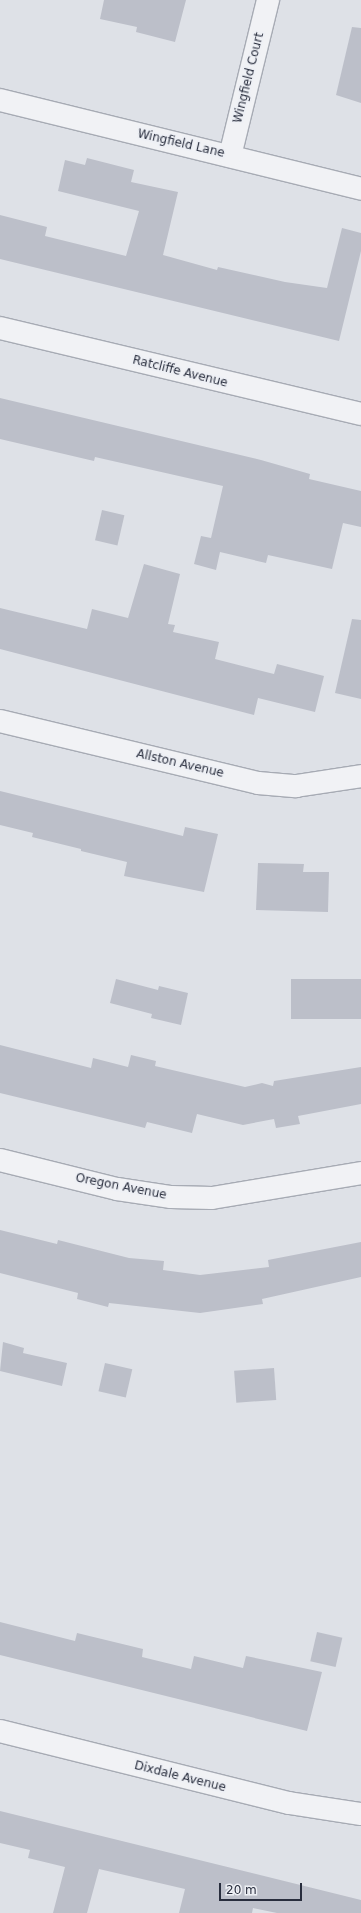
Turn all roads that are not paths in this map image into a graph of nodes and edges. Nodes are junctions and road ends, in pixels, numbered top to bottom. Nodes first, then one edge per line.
1 (268, 0) edge
2 (0, 100) edge
3 (230, 156) junction
4 (361, 189) edge
5 (0, 328) edge
6 (361, 414) edge
7 (0, 721) edge
8 (361, 776) edge
9 (0, 1160) edge
10 (361, 1173) edge
11 (0, 1731) edge
12 (361, 1814) edge

1 - 3 street, Wingfield Court
2 - 3 street, Wingfield Lane
3 - 4 street, Wingfield Lane
5 - 6 street, Ratcliffe Avenue
7 - 8 street, Allston Avenue
9 - 10 street, Oregon Avenue
11 - 12 street, Dixdale Avenue

